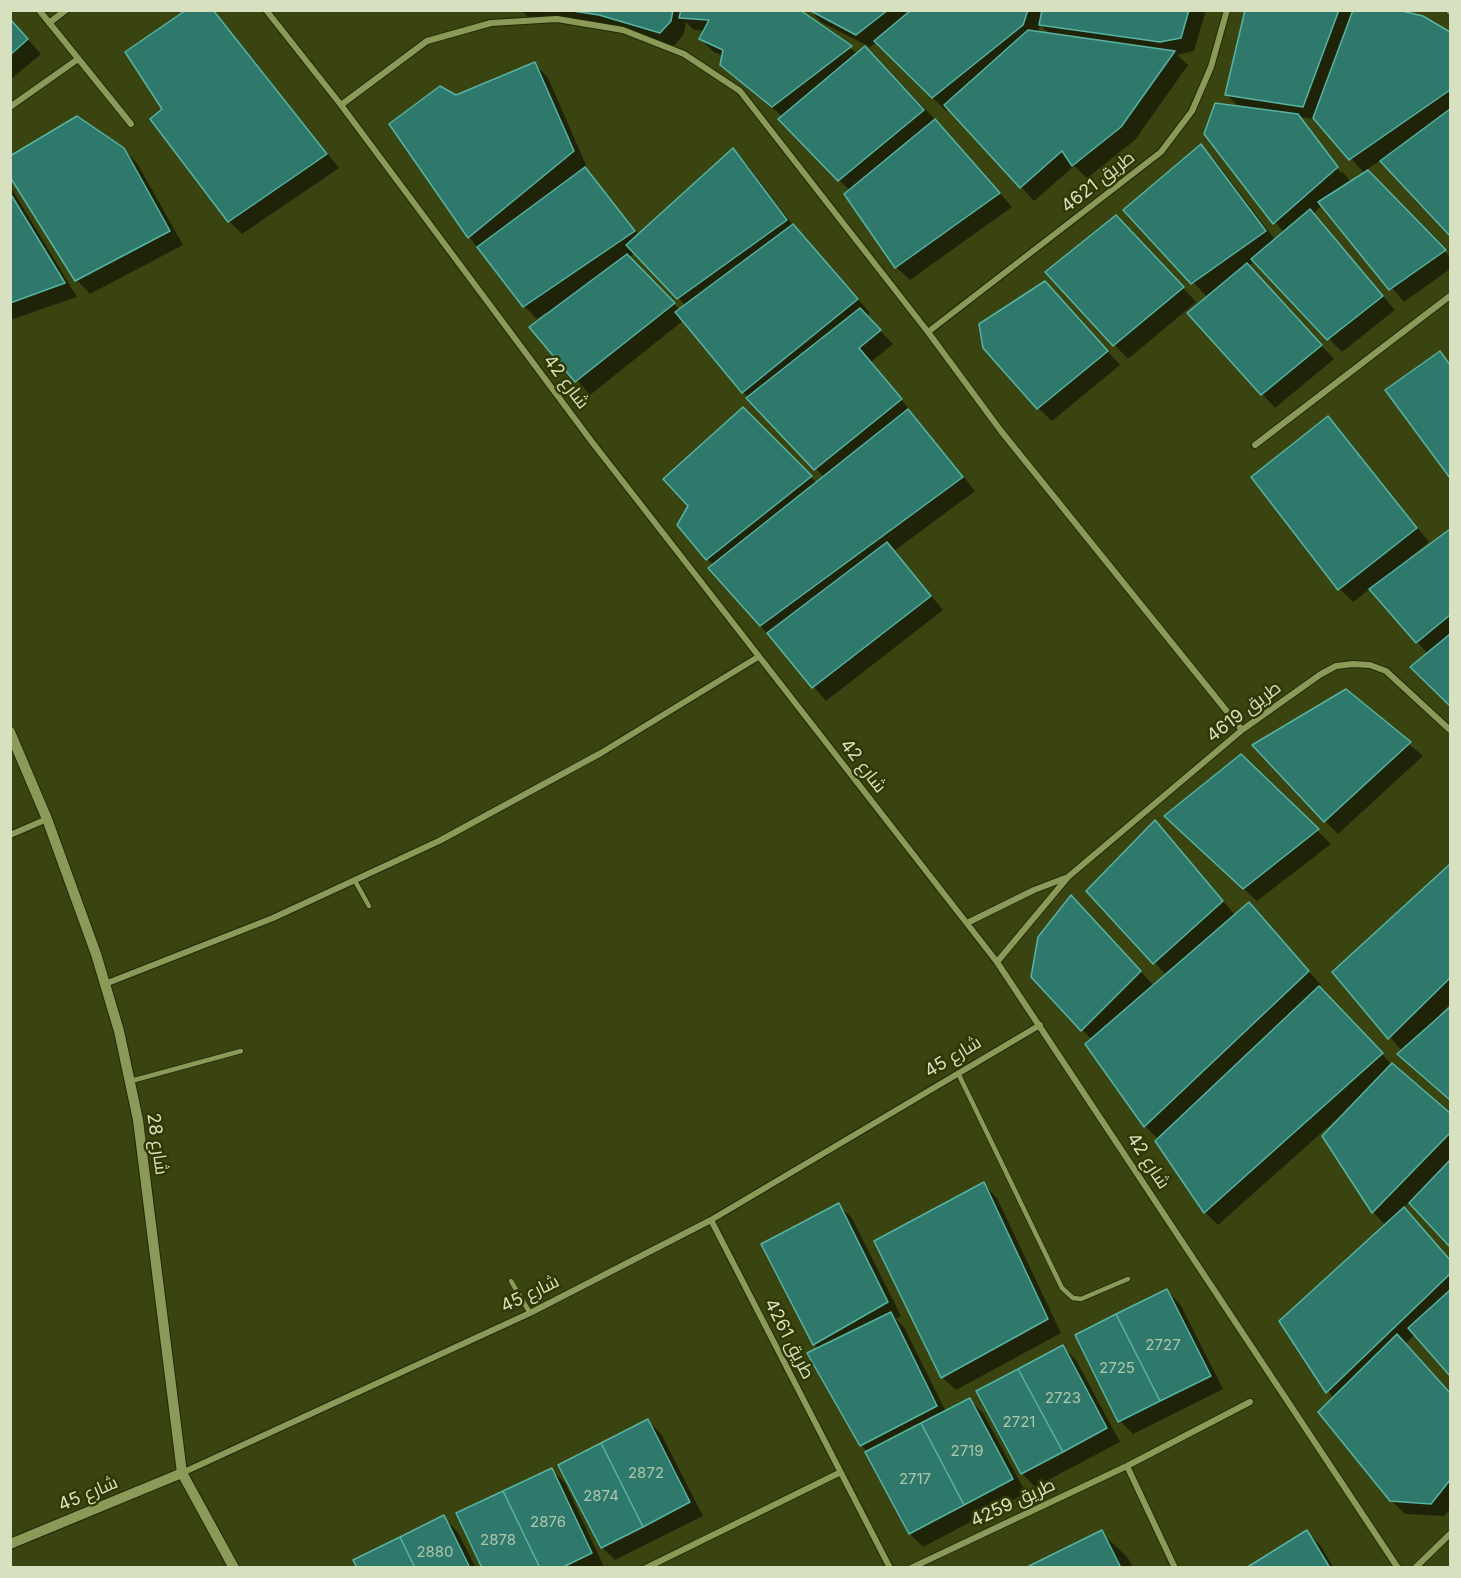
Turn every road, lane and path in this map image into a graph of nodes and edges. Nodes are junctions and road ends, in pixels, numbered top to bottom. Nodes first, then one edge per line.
1 (39, 10) edge
2 (66, 10) edge
3 (267, 10) edge
4 (1227, 10) edge
5 (49, 23) junction
6 (78, 58) junction
7 (341, 105) junction
8 (10, 107) edge
9 (131, 124) dead end
10 (1450, 296) edge
11 (928, 332) junction
12 (1255, 445) dead end
13 (758, 657) junction
14 (1242, 730) junction
15 (1450, 730) edge
16 (10, 732) edge
17 (47, 819) junction
18 (10, 835) edge
19 (1068, 877) junction
20 (355, 880) junction
21 (369, 906) dead end
22 (967, 923) junction
23 (997, 962) junction
24 (105, 984) junction
25 (1040, 1025) junction
26 (241, 1052) dead end
27 (958, 1073) junction
28 (131, 1081) junction
29 (711, 1220) junction
30 (1128, 1279) dead end
31 (511, 1281) dead end
32 (530, 1313) junction
33 (1250, 1402) dead end
34 (1127, 1466) junction
35 (182, 1473) junction
36 (839, 1473) junction
37 (1450, 1534) edge
38 (10, 1544) edge
39 (234, 1568) edge
40 (646, 1568) edge
41 (890, 1568) edge
42 (911, 1568) edge
43 (1175, 1568) edge
44 (1398, 1568) edge
45 (1416, 1568) edge

1 - 5 street
2 - 5 street
3 - 7 street, شارع 42
4 - 11 street, طريق 4621
5 - 6 street
6 - 8 street
6 - 9 street
7 - 11 street
7 - 13 street, شارع 42
10 - 12 street
11 - 14 street
13 - 20 street
13 - 22 street, شارع 42
14 - 15 street, طريق 4619
14 - 19 street, طريق 4619
16 - 17 street, شارع 28
17 - 18 street
17 - 24 street, شارع 28
19 - 22 street, طريق 4619
19 - 23 street, طريق 4619
20 - 21 lane
20 - 24 street
22 - 23 street, شارع 42
23 - 25 street, شارع 42
24 - 28 street, شارع 28
25 - 27 street, شارع 45
25 - 44 street, شارع 42
26 - 28 lane
27 - 29 street, شارع 45
27 - 30 lane
28 - 35 street, شارع 28
29 - 32 street, شارع 45
29 - 36 street, طريق 4261
31 - 32 lane
32 - 35 street, شارع 45
33 - 34 street, طريق 4259
34 - 42 street, طريق 4259
34 - 43 street
35 - 38 street, شارع 45
35 - 39 street, شارع 28
36 - 40 street
36 - 41 street, طريق 4261
37 - 45 street

